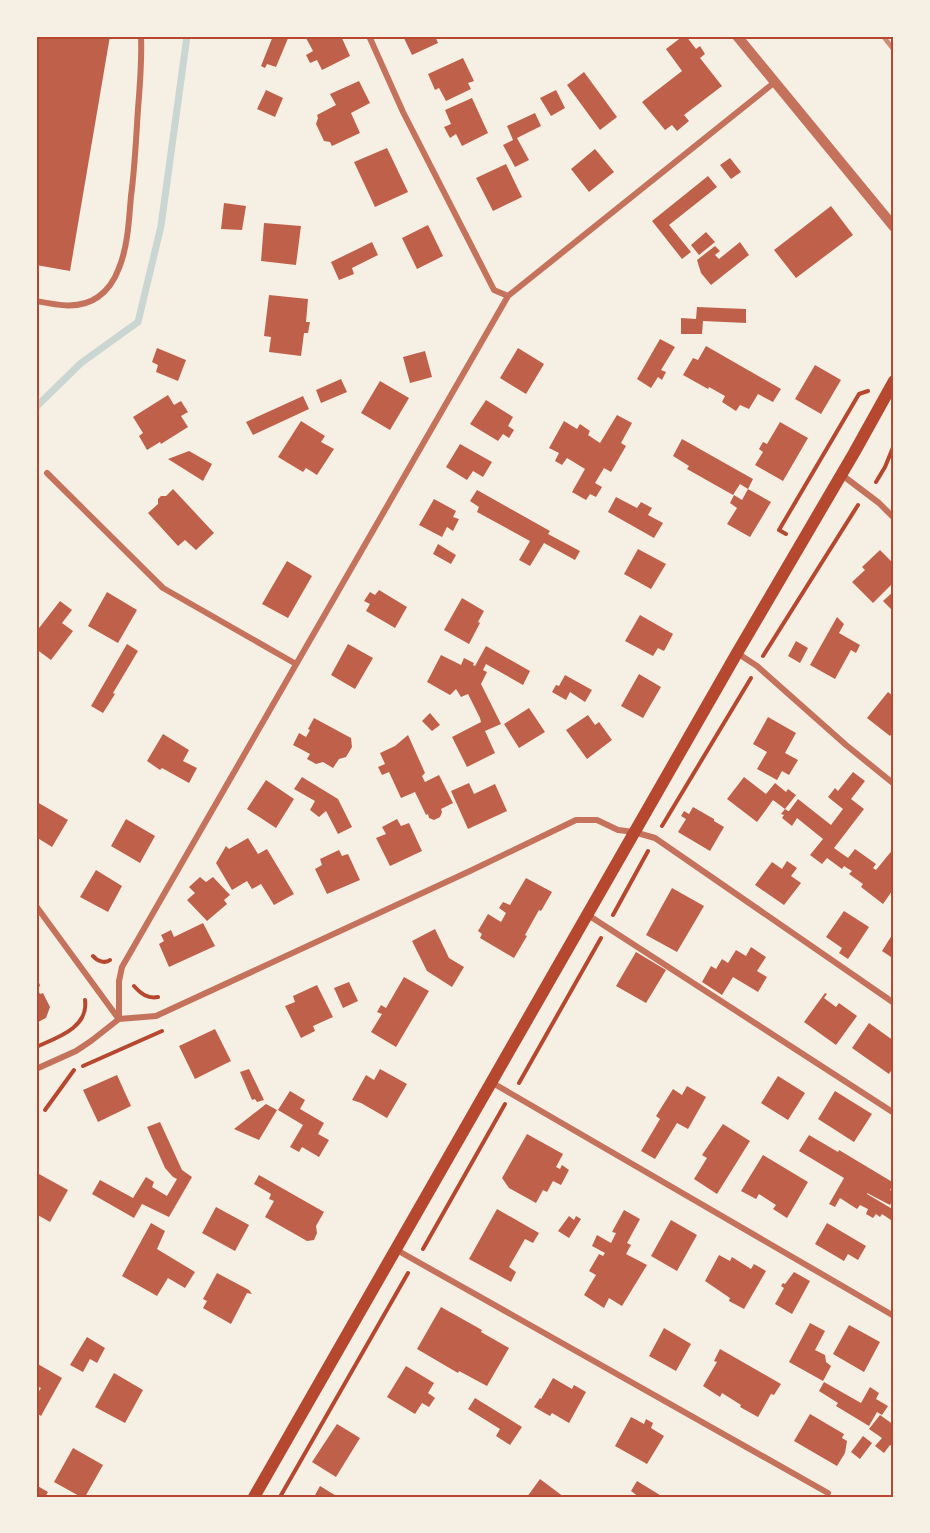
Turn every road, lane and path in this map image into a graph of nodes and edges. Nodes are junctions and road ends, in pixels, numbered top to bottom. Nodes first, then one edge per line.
1 (141, 36) edge
2 (369, 36) edge
3 (737, 36) edge
4 (775, 82) junction
5 (894, 227) edge
6 (508, 296) junction
7 (36, 302) edge
8 (894, 381) edge
9 (859, 394) dead end
10 (894, 445) edge
11 (48, 473) dead end
12 (841, 475) junction
13 (874, 485) dead end
14 (857, 505) dead end
15 (894, 519) edge
16 (784, 533) dead end
17 (816, 553) dead end
18 (825, 558) junction
19 (737, 653) junction
20 (764, 654) dead end
21 (296, 664) junction
22 (751, 678) dead end
23 (894, 784) edge
24 (661, 829) dead end
25 (634, 832) junction
26 (651, 847) dead end
27 (36, 906) edge
28 (587, 914) junction
29 (607, 927) junction
30 (87, 949) dead end
31 (114, 957) dead end
32 (133, 977) dead end
33 (165, 995) dead end
34 (84, 997) dead end
35 (894, 1003) edge
36 (119, 1019) junction
37 (168, 1028) dead end
38 (36, 1047) edge
39 (36, 1069) edge
40 (491, 1082) junction
41 (518, 1083) dead end
42 (506, 1103) dead end
43 (45, 1110) dead end
44 (894, 1113) edge
45 (395, 1249) junction
46 (421, 1251) dead end
47 (410, 1270) dead end
48 (894, 1316) edge
49 (828, 1493) dead end
50 (254, 1497) edge
51 (280, 1497) edge

1 - 7 street
2 - 6 street
3 - 4 street
4 - 5 street
4 - 6 street
6 - 21 street
8 - 12 main road
9 - 16 path
10 - 13 path
11 - 21 street
12 - 15 street
12 - 19 main road
14 - 18 path
17 - 18 path
18 - 20 path
19 - 23 street
19 - 25 main road
21 - 36 street
22 - 24 path
25 - 28 main road
25 - 35 street
25 - 36 street
26 - 29 path
27 - 36 street
28 - 29 street
28 - 40 main road
29 - 41 path
29 - 44 street
30 - 31 path
32 - 33 path
34 - 38 path
36 - 39 street
37 - 43 path
40 - 45 main road
40 - 48 street
42 - 46 path
45 - 49 street
45 - 50 main road
47 - 51 path

